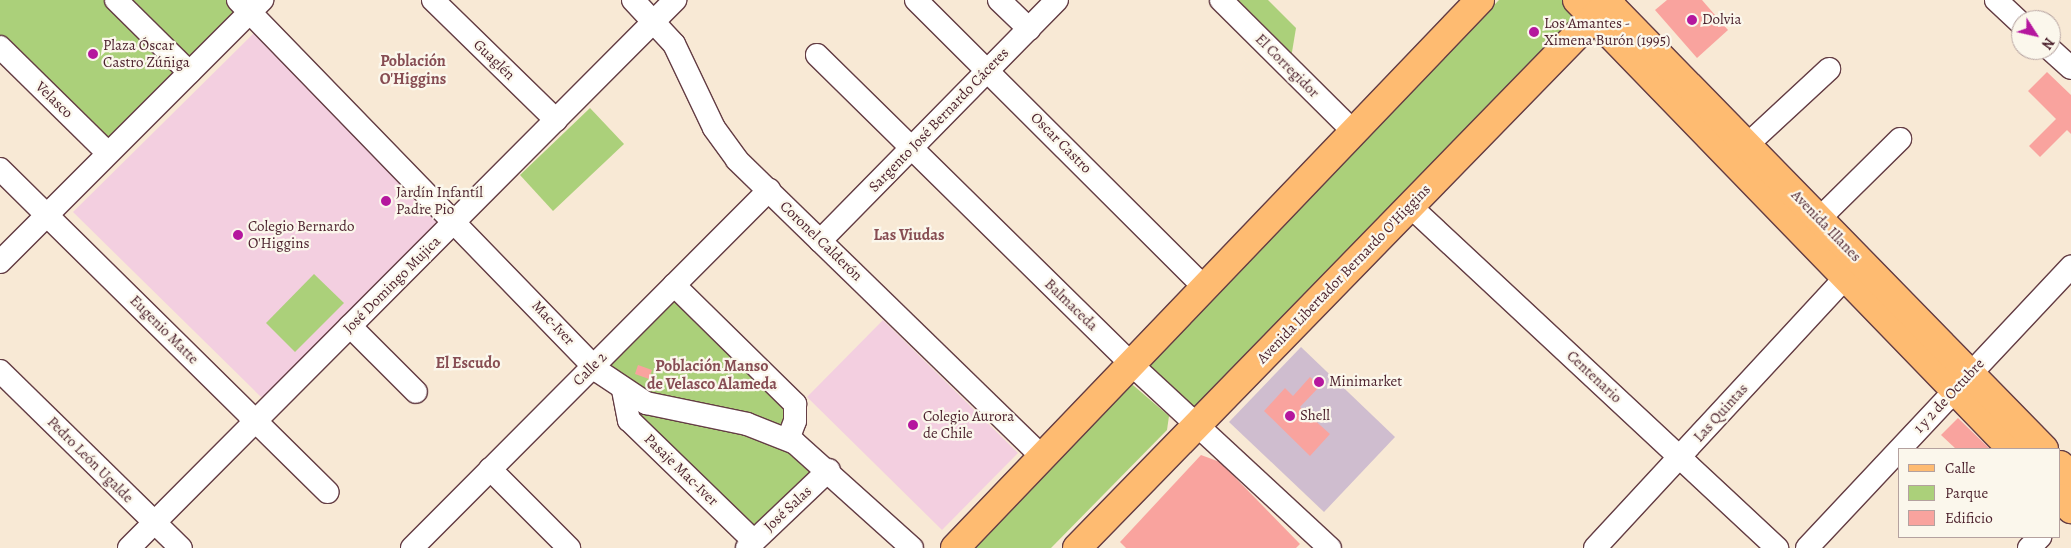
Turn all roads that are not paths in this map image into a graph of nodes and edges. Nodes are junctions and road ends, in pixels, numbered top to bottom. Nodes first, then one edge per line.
1 (116, 0) edge
2 (433, 0) edge
3 (633, 0) edge
4 (674, 0) edge
5 (916, 0) edge
6 (999, 0) edge
7 (1057, 0) edge
8 (1221, 0) edge
9 (1480, 0) edge
10 (1998, 1) edge
11 (250, 4) edge
12 (1599, 4) edge
13 (2011, 13) edge
14 (654, 21) junction
15 (1029, 29) junction
16 (0, 47) edge
17 (817, 55) dead end
18 (2061, 59) edge
19 (2071, 68) edge
20 (1829, 69) dead end
21 (987, 71) junction
22 (189, 72) junction
23 (556, 120) junction
24 (1354, 132) junction
25 (1900, 139) dead end
26 (1747, 145) junction
27 (911, 149) junction
28 (108, 153) junction
29 (0, 169) edge
30 (768, 190) junction
31 (1410, 206) junction
32 (47, 215) junction
33 (1820, 219) junction
34 (456, 220) junction
35 (820, 240) junction
36 (0, 262) edge
37 (2071, 267) edge
38 (1846, 277) junction
39 (674, 285) junction
40 (1205, 288) junction
41 (350, 326) junction
42 (1131, 364) junction
43 (593, 366) junction
44 (0, 371) edge
45 (1962, 382) junction
46 (623, 390) junction
47 (416, 392) dead end
48 (256, 421) junction
49 (1197, 424) junction
50 (788, 439) junction
51 (1900, 448) edge
52 (2011, 448) edge
53 (2043, 448) edge
54 (1898, 451) edge
55 (1042, 457) junction
56 (1682, 458) junction
57 (2061, 466) edge
58 (490, 469) junction
59 (829, 470) junction
60 (2071, 476) edge
61 (328, 492) dead end
62 (154, 524) junction
63 (2039, 538) edge
64 (751, 544) edge
65 (129, 548) edge
66 (181, 548) edge
67 (412, 548) edge
68 (569, 548) edge
69 (912, 548) edge
70 (955, 548) edge
71 (1077, 548) edge
72 (1330, 548) edge
73 (1595, 548) edge
74 (1777, 548) edge
75 (1807, 548) edge
76 (2029, 548) edge

1 - 22 street
2 - 23 street, Guaglén
3 - 14 street, Coronel Calderón
4 - 14 street, José Domingo Mujica
5 - 21 street, Oscar Castro
6 - 15 street
7 - 15 street, Sargento José Bernardo Cáceres
8 - 24 street, El Corregidor
9 - 24 main road
10 - 13 street
11 - 22 street
11 - 34 street, Mac-Iver
12 - 26 main road, Avenida Illanes
12 - 31 main road, Avenida Libertador Bernardo O'Higgins
12 - 38 main road, Avenida Illanes
14 - 23 street, José Domingo Mujica
14 - 30 street, Coronel Calderón
15 - 21 street, Sargento José Bernardo Cáceres
16 - 28 street, Velasco
17 - 27 street, Balmaceda
18 - 19 street
20 - 26 street
21 - 27 street, Sargento José Bernardo Cáceres
21 - 40 street, Oscar Castro
22 - 28 street
23 - 34 street, José Domingo Mujica
24 - 40 main road
25 - 33 street
26 - 33 main road, Avenida Illanes
27 - 35 street, Sargento José Bernardo Cáceres
27 - 42 street, Balmaceda
28 - 32 street
29 - 32 street, Eugenio Matte
30 - 35 street, Coronel Calderón
30 - 39 street, Calle 2
31 - 49 main road, Avenida Libertador Bernardo O'Higgins
31 - 56 street, Centenario
32 - 36 street
32 - 48 street, Eugenio Matte
33 - 45 main road, Avenida Illanes
34 - 41 street, José Domingo Mujica
34 - 43 street, Mac-Iver
35 - 55 street, Coronel Calderón
37 - 45 street, 1 y 2 de Octubre
38 - 45 main road, Avenida Illanes
38 - 56 street, Las Quintas
39 - 43 street, Calle 2
39 - 50 street
40 - 42 main road
41 - 47 street
41 - 48 street, José Domingo Mujica
42 - 49 street, Balmaceda
42 - 55 main road
43 - 46 street, Mac-Iver
43 - 58 street, Calle 2
44 - 62 street, Pedro León Ugalde
45 - 51 street, 1 y 2 de Octubre
45 - 52 main road, Avenida Illanes
45 - 53 main road, Avenida Illanes
46 - 50 street, Mac-Iver
46 - 64 street, Pasaje Mac-Iver
48 - 61 street, Eugenio Matte
48 - 62 street, José Domingo Mujica
49 - 71 main road, Avenida Libertador Bernardo O'Higgins
49 - 72 street, Balmaceda
50 - 59 street, Mac-Iver
54 - 75 street, 1 y 2 de Octubre
55 - 70 main road
56 - 73 street, Las Quintas
56 - 74 street, Centenario
57 - 60 main road
58 - 67 street, Calle 2
58 - 68 street
59 - 64 street, José Salas
59 - 69 street, Mac-Iver
62 - 65 street, José Domingo Mujica
62 - 66 street, Pedro León Ugalde
63 - 76 street

